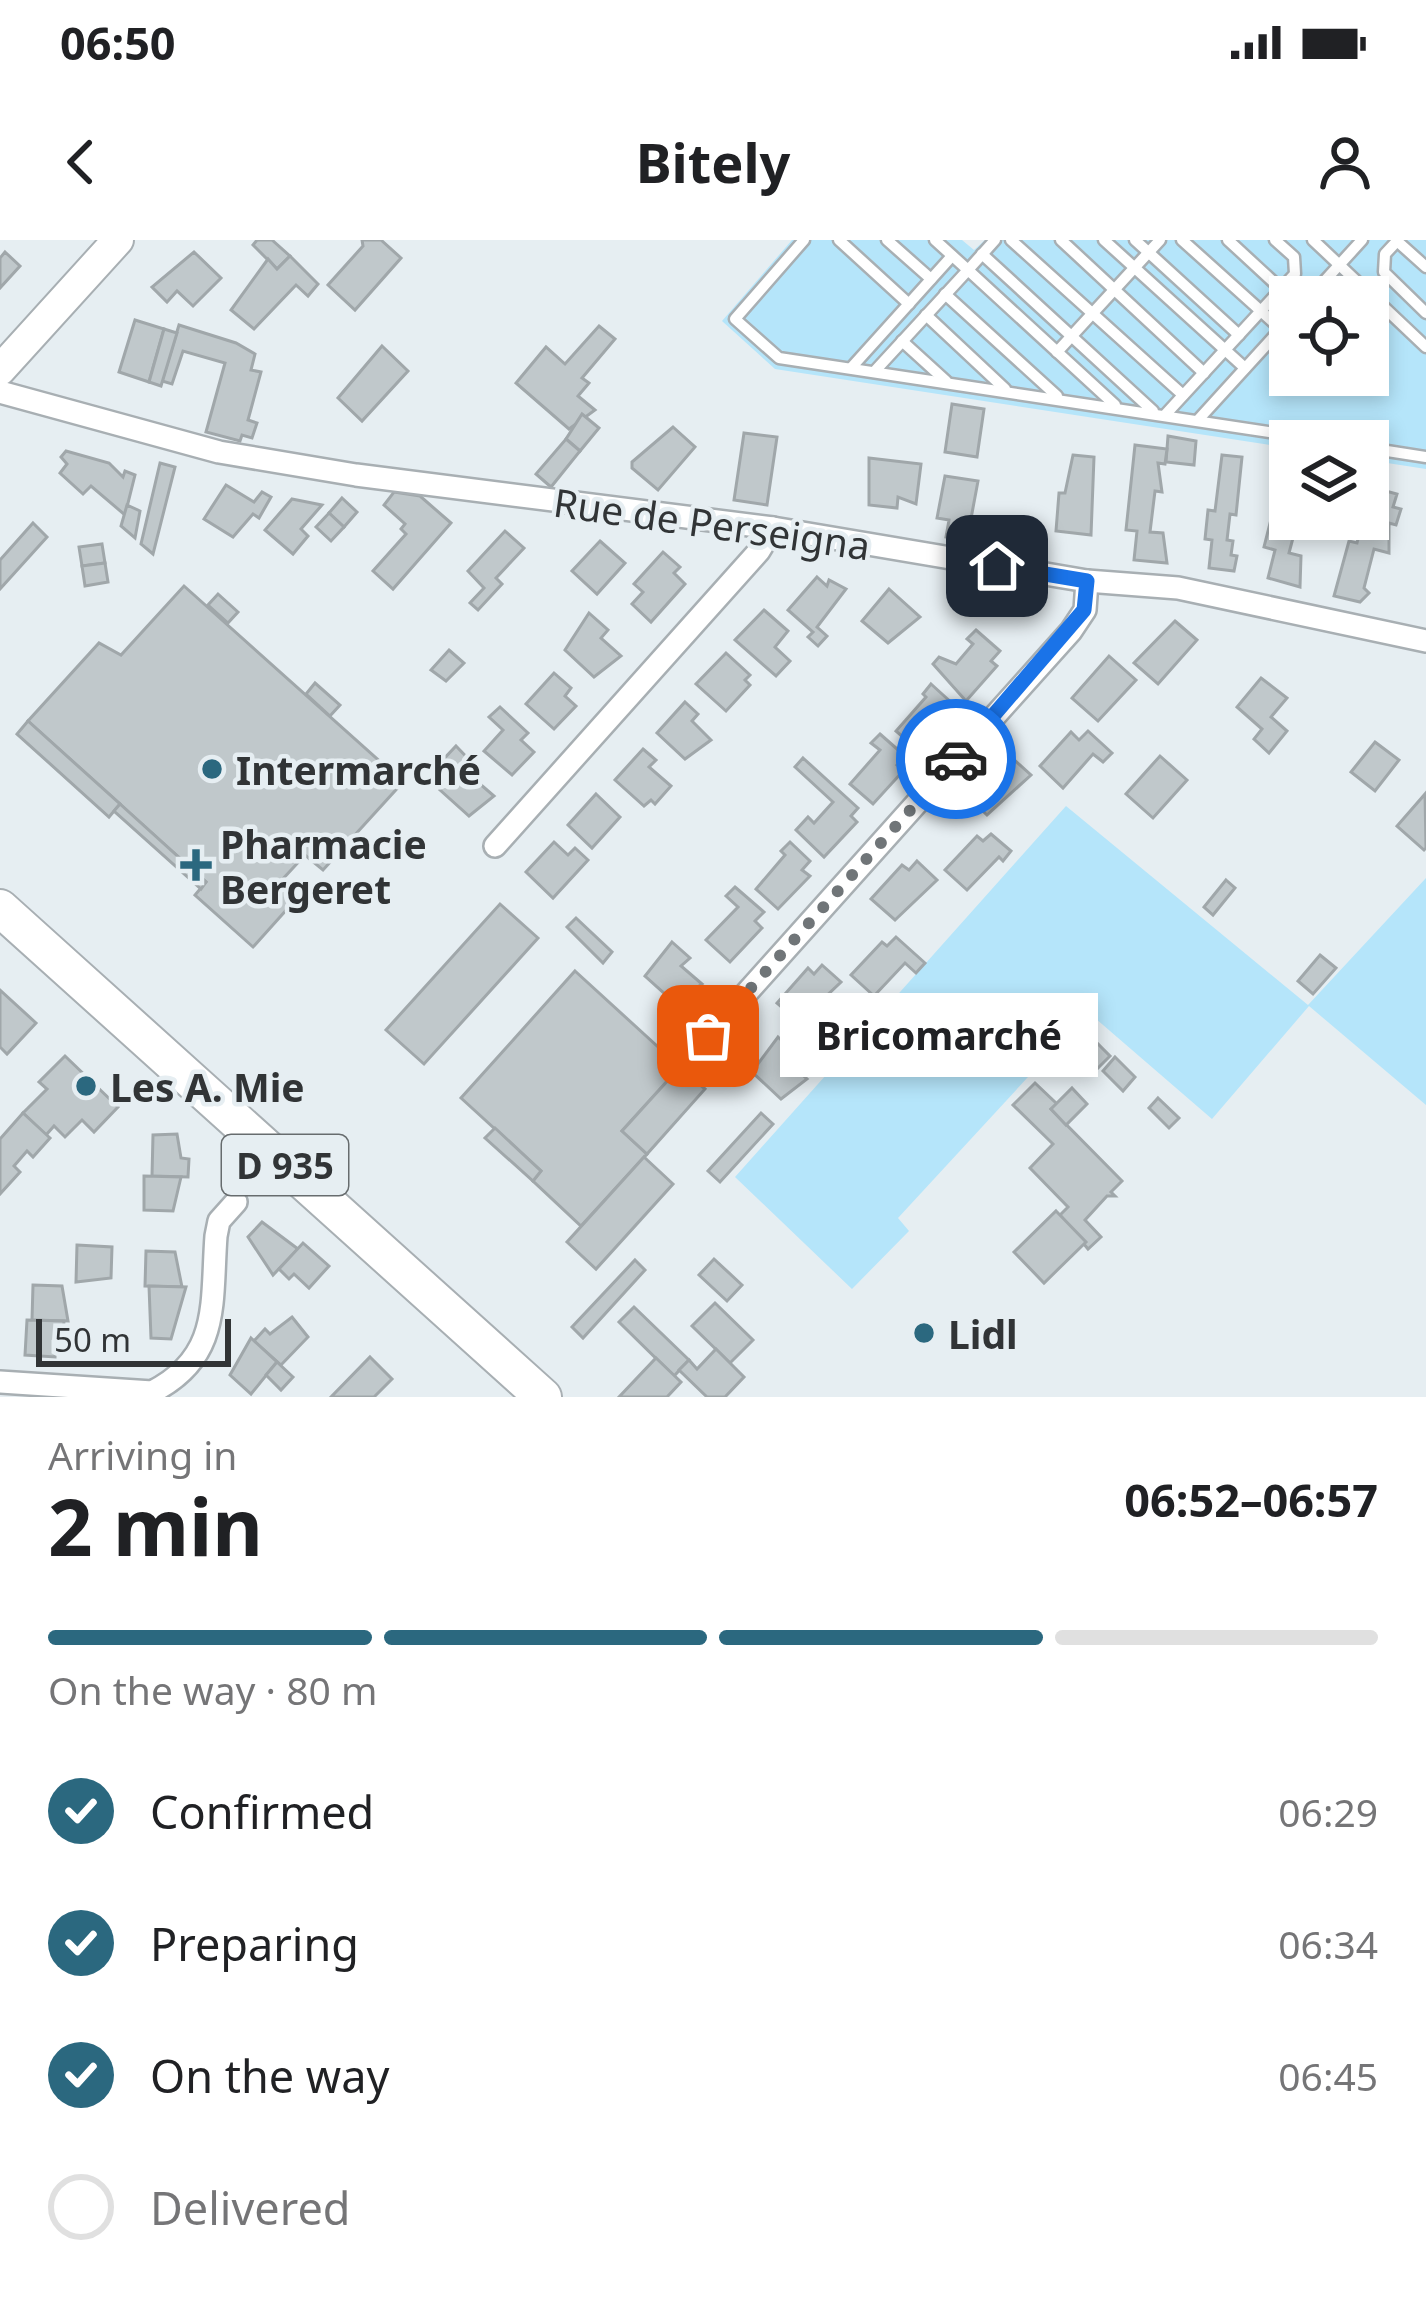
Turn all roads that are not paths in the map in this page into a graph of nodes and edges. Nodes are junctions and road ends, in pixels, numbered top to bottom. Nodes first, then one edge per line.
1 (118, 240) edge
2 (804, 240) edge
3 (839, 240) edge
4 (887, 240) edge
5 (935, 240) edge
6 (995, 240) edge
7 (1011, 240) edge
8 (1061, 240) edge
9 (1104, 240) edge
10 (1135, 240) edge
11 (1160, 240) edge
12 (1182, 240) edge
13 (1228, 240) edge
14 (1275, 240) edge
15 (1312, 240) edge
16 (1362, 240) edge
17 (1397, 240) edge
18 (1149, 253) junction
19 (982, 254) junction
20 (952, 256) junction
21 (1340, 265) junction
22 (1426, 267) edge
23 (1135, 268) junction
24 (968, 270) junction
25 (1293, 276) edge
26 (1330, 276) edge
27 (1269, 278) edge
28 (932, 279) junction
29 (1115, 290) junction
30 (945, 294) junction
31 (1269, 302) edge
32 (909, 304) junction
33 (1261, 311) junction
34 (1426, 313) edge
35 (1093, 314) junction
36 (926, 315) junction
37 (1269, 315) edge
38 (1239, 335) junction
39 (1072, 337) junction
40 (902, 341) junction
41 (1269, 342) edge
42 (1426, 347) edge
43 (1225, 350) junction
44 (1057, 352) junction
45 (851, 368) junction
46 (1245, 368) junction
47 (0, 370) edge
48 (874, 372) junction
49 (1204, 373) junction
50 (948, 383) junction
51 (1007, 391) junction
52 (0, 392) edge
53 (1183, 395) junction
54 (1060, 399) junction
55 (1118, 407) junction
56 (1160, 414) junction
57 (1198, 420) junction
58 (1269, 431) edge
59 (1389, 451) edge
60 (1426, 457) edge
61 (772, 528) junction
62 (1087, 581) junction
63 (1426, 641) edge
64 (495, 846) dead end
65 (0, 881) edge
66 (0, 908) edge
67 (28, 933) junction
68 (708, 1036) dead end
69 (236, 1202) dead end
70 (0, 1382) edge
71 (543, 1397) edge

1 - 47 main road
2 - 45 lane
3 - 32 lane
4 - 28 lane
5 - 20 lane
6 - 19 lane
7 - 35 lane
8 - 29 lane
9 - 23 lane
10 - 18 lane
11 - 18 lane
12 - 33 lane
13 - 27 lane
14 - 25 lane
15 - 21 lane
16 - 21 lane
17 - 22 lane
17 - 34 lane
18 - 23 lane
18 - 38 lane
19 - 24 lane
19 - 39 lane
20 - 24 lane
20 - 28 lane
21 - 26 lane
21 - 42 lane
23 - 29 lane
23 - 43 lane
24 - 30 lane
24 - 44 lane
28 - 32 lane
29 - 35 lane
29 - 49 lane
30 - 36 lane
30 - 54 lane
31 - 33 lane
32 - 45 lane
33 - 37 lane
33 - 38 lane
35 - 39 lane
35 - 53 lane
36 - 40 lane
36 - 51 lane
38 - 43 lane
39 - 44 lane
39 - 56 lane
40 - 48 lane
40 - 50 lane
41 - 46 lane
43 - 46 lane
43 - 49 lane
44 - 55 lane
45 - 48 lane
46 - 57 lane
48 - 50 lane
49 - 53 lane
50 - 51 lane
51 - 54 lane
52 - 61 street, Rue de Perseigna
53 - 56 lane
54 - 55 lane
55 - 56 lane
56 - 57 lane
57 - 58 lane
59 - 60 lane
61 - 62 street, Rue de Perseigna
61 - 64 street
62 - 63 street, Rue de Perseigna
62 - 68 street
65 - 67 main road
66 - 67 main road, D 935
67 - 71 main road, D 935
69 - 70 street

